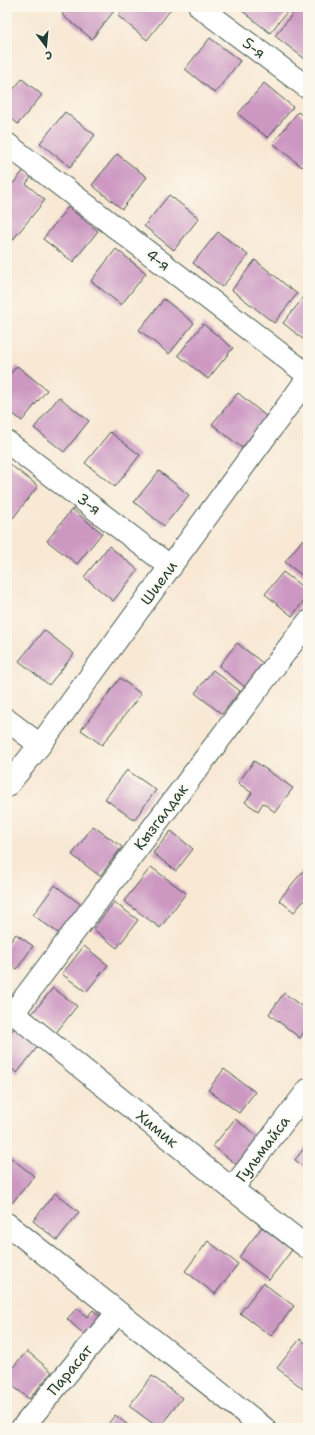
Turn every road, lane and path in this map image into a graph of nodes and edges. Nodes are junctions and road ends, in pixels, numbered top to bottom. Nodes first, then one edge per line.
1 (200, 7) edge
2 (308, 88) edge
3 (7, 144) edge
4 (308, 376) edge
5 (7, 442) edge
6 (171, 567) junction
7 (308, 622) edge
8 (7, 720) edge
9 (40, 745) junction
10 (7, 786) edge
11 (10, 1010) edge
12 (308, 1090) edge
13 (232, 1189) junction
14 (7, 1224) edge
15 (308, 1248) edge
16 (118, 1312) junction
17 (22, 1428) edge
18 (264, 1428) edge

1 - 2 street, 5-я
3 - 4 street, 4-я
4 - 6 street, Шиели
5 - 6 street, 3-я
6 - 9 street, Шиели
7 - 11 street, Кызгалдак
8 - 9 street
9 - 10 street, Шиели
11 - 13 street, Химик
12 - 13 street, Гульмайса
13 - 15 street, Химик
14 - 16 street
16 - 17 street, Парасат
16 - 18 street

